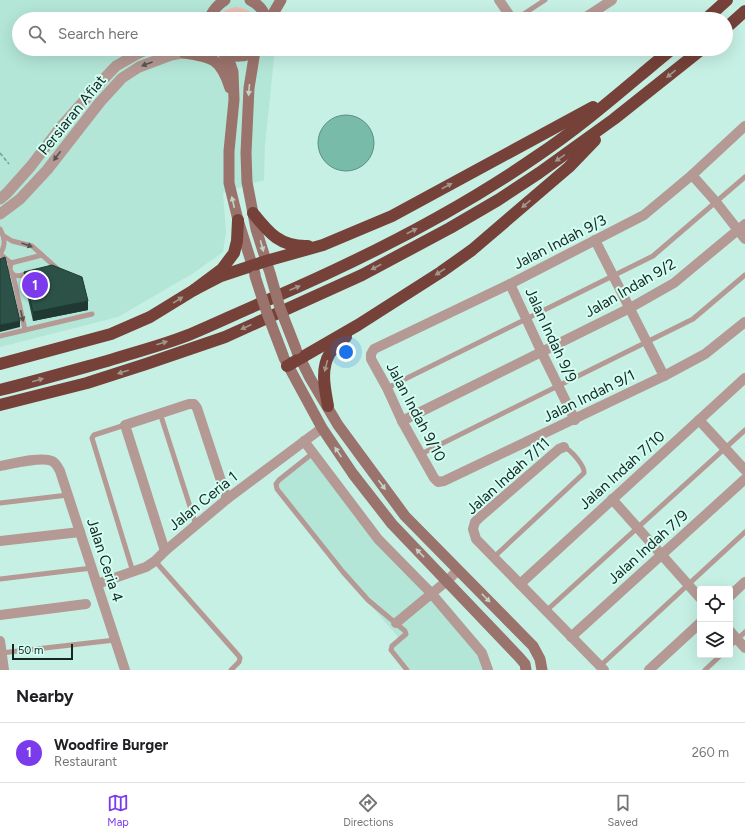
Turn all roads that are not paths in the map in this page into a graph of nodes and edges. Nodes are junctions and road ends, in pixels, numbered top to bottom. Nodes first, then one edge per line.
1 (225, 0) edge
2 (250, 0) edge
3 (281, 0) edge
4 (498, 0) edge
5 (545, 0) edge
6 (612, 0) edge
7 (726, 0) edge
8 (745, 11) edge
9 (212, 12) edge
10 (264, 12) edge
11 (274, 12) edge
12 (507, 12) edge
13 (527, 12) edge
14 (594, 12) edge
15 (713, 12) edge
16 (733, 22) edge
17 (133, 56) edge
18 (168, 56) edge
19 (204, 56) edge
20 (224, 56) edge
21 (231, 56) edge
22 (243, 56) edge
23 (255, 56) edge
24 (664, 56) edge
25 (693, 56) edge
26 (124, 61) junction
27 (130, 73) junction
28 (614, 97) junction
29 (234, 100) junction
30 (614, 119) junction
31 (745, 126) edge
32 (692, 175) junction
33 (745, 177) edge
34 (0, 199) edge
35 (716, 202) junction
36 (253, 213) junction
37 (0, 214) edge
38 (238, 220) junction
39 (741, 227) edge
40 (0, 228) edge
41 (4, 236) junction
42 (745, 239) edge
43 (595, 240) junction
44 (323, 245) junction
45 (0, 254) edge
46 (42, 255) junction
47 (48, 260) junction
48 (11, 263) junction
49 (268, 267) junction
50 (48, 268) edge
51 (39, 271) edge
52 (254, 271) junction
53 (13, 275) junction
54 (65, 275) edge
55 (614, 275) junction
56 (745, 275) edge
57 (510, 284) junction
58 (194, 290) junction
59 (630, 308) junction
60 (92, 314) dead end
61 (526, 319) junction
62 (745, 322) edge
63 (358, 325) junction
64 (25, 330) junction
65 (0, 336) edge
66 (647, 342) junction
67 (542, 353) junction
68 (298, 354) junction
69 (370, 354) joint
70 (285, 360) junction
71 (0, 364) edge
72 (664, 376) junction
73 (745, 378) edge
74 (558, 386) junction
75 (387, 388) junction
76 (0, 390) edge
77 (0, 404) edge
78 (328, 406) junction
79 (160, 413) junction
80 (575, 420) junction
81 (699, 420) junction
82 (402, 421) junction
83 (125, 425) junction
84 (322, 428) junction
85 (745, 430) edge
86 (304, 441) junction
87 (564, 447) joint
88 (725, 448) junction
89 (313, 453) junction
90 (421, 454) junction
91 (0, 466) edge
92 (745, 470) edge
93 (745, 479) edge
94 (438, 482) joint
95 (68, 495) junction
96 (227, 499) junction
97 (612, 499) junction
98 (0, 503) edge
99 (196, 525) junction
100 (637, 528) junction
101 (80, 532) junction
102 (745, 532) edge
103 (0, 541) edge
104 (165, 551) junction
105 (662, 555) junction
106 (494, 557) junction
107 (155, 561) junction
108 (92, 568) junction
109 (458, 570) junction
110 (133, 572) junction
111 (0, 579) edge
112 (447, 581) junction
113 (745, 582) edge
114 (97, 584) junction
115 (520, 584) junction
116 (688, 584) junction
117 (431, 593) junction
118 (733, 593) edge
119 (697, 594) edge
120 (86, 604) dead end
121 (546, 611) junction
122 (0, 615) edge
123 (396, 623) junction
124 (697, 626) edge
125 (571, 637) junction
126 (737, 639) edge
127 (115, 640) junction
128 (0, 641) edge
129 (745, 648) edge
130 (1, 653) edge
131 (718, 658) edge
132 (602, 668) edge
133 (4, 670) edge
134 (125, 670) edge
135 (231, 670) edge
136 (407, 670) edge
137 (488, 670) edge
138 (526, 670) edge
139 (542, 670) edge
140 (649, 670) edge
141 (705, 670) edge

1 - 9 main road
2 - 10 main road
3 - 11 main road
4 - 12 street
5 - 13 lane
6 - 14 street
7 - 15 highway
8 - 16 highway
17 - 26 street, Persiaran Afiat
18 -> 27 street, Persiaran Afiat
19 - 29 main road
20 - 29 main road
21 - 22 main road
23 -> 36 main road
24 - 28 highway
25 -> 30 highway
26 - 27 street
26 - 34 street, Persiaran Afiat
27 -> 37 street, Persiaran Afiat
44 -> 28 highway
76 -> 28 highway
38 -> 29 main road
30 -> 63 highway
30 -> 77 highway
31 - 32 street, Jalan Indah 9/3
32 - 35 street
32 - 43 street, Jalan Indah 9/3
33 - 35 lane
35 - 39 street
35 - 55 lane
36 - 44 highway
36 -> 49 main road
38 - 52 main road
38 - 58 highway
39 - 42 street
39 - 59 street, Jalan Indah 9/2
40 - 41 lane
41 - 45 lane
41 -> 46 lane
43 - 55 street
43 - 57 street, Jalan Indah 9/3
44 - 49 highway
45 - 48 lane
46 - 47 lane
46 - 48 lane
47 - 50 lane
47 - 54 lane
48 - 53 lane
49 - 52 highway
49 - 68 main road, bridge
51 - 53 lane
52 - 58 highway
52 - 70 main road, bridge
53 -> 64 lane
55 - 59 street
55 - 61 lane
56 - 66 lane
57 - 61 street, Jalan Indah 9/9
57 - 69 street, Jalan Indah 9/3
71 -> 58 highway
59 - 66 street
59 - 67 street, Jalan Indah 9/2
60 - 64 lane
61 - 67 street, Jalan Indah 9/9
61 - 75 lane
62 - 72 street, Jalan Indah 9/1
63 - 68 highway
63 -> 78 highway
64 - 65 lane
66 - 72 street
66 - 74 lane
67 - 74 street, Jalan Indah 9/9
67 - 82 street, Jalan Indah 9/2
68 - 70 highway
68 - 78 main road
69 - 75 street, Jalan Indah 9/10
70 - 84 main road
72 - 80 street, Jalan Indah 9/1
73 - 81 street, Jalan Indah 7/10
74 - 80 street, Jalan Indah 9/9
74 - 90 lane
75 - 82 street, Jalan Indah 9/10
78 -> 109 main road
79 - 83 street
79 - 96 street
79 - 99 lane
80 - 94 street, Jalan Indah 9/1
81 - 88 street
81 - 97 street, Jalan Indah 7/10
82 - 90 street, Jalan Indah 9/10
83 - 104 street
83 - 110 lane
84 - 86 street, Jalan Ceria 1
112 -> 84 main road
85 - 88 lane
86 - 89 street
86 - 96 street, Jalan Ceria 1
87 - 106 lane
87 - 106 street, Jalan Indah 7/11
88 - 92 street
88 - 100 lane
89 - 117 street
89 - 123 lane
90 - 94 street, Jalan Indah 9/10
91 - 95 street, Jalan Ceria 4
93 - 105 street, Jalan Indah 7/9
95 - 98 lane
95 - 101 street, Jalan Ceria 4
96 - 99 street, Jalan Ceria 1
97 - 100 street
97 - 115 street, Jalan Indah 7/10
99 - 104 street, Jalan Ceria 1
100 - 105 street
100 - 121 lane
101 - 103 street
101 - 108 street, Jalan Ceria 4
102 - 116 lane
104 - 107 street, Jalan Ceria 1
105 - 116 street
105 - 125 street, Jalan Indah 7/9
106 - 115 street
107 - 110 street, Jalan Ceria 1
107 - 135 lane
108 - 111 lane
108 - 114 street, Jalan Ceria 4
109 - 112 street
109 -> 139 main road
110 - 114 street, Jalan Ceria 1
112 - 117 street
112 - 138 main road
113 - 118 street
114 - 127 street, Jalan Ceria 4
115 - 121 street
116 - 119 street
116 - 132 lane
117 - 123 street
117 - 137 street
120 - 122 street
121 - 125 street
123 - 136 lane
124 - 140 street
125 - 132 street
126 - 129 street
127 - 130 lane
127 - 134 street, Jalan Ceria 4
128 - 130 street
130 - 133 street
131 - 141 lane

